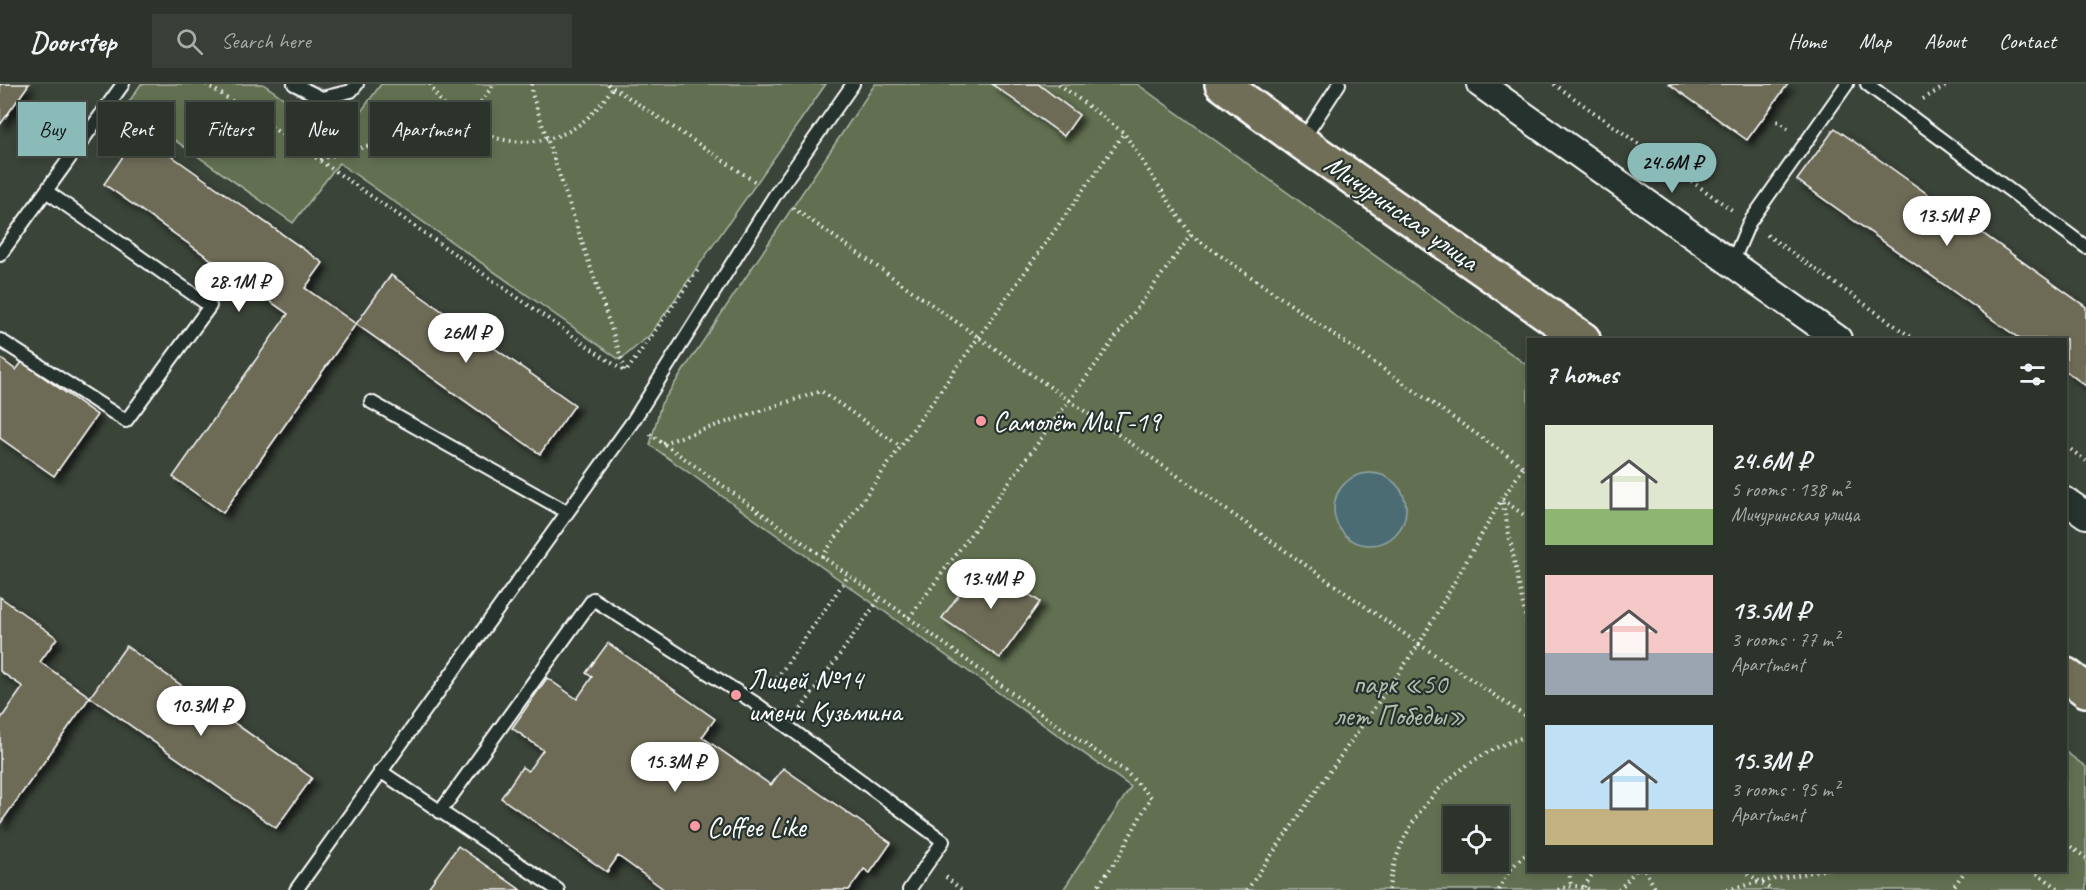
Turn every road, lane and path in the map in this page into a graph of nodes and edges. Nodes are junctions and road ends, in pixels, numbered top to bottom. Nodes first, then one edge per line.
1 (123, 84) edge
2 (206, 84) edge
3 (294, 84) edge
4 (357, 84) edge
5 (430, 84) edge
6 (494, 84) edge
7 (532, 84) edge
8 (853, 84) edge
9 (1059, 84) edge
10 (1222, 84) edge
11 (1339, 84) edge
12 (1480, 84) edge
13 (1847, 84) edge
14 (1867, 84) edge
15 (611, 86) edge
16 (442, 102) edge
17 (481, 102) edge
18 (1124, 133) junction
19 (490, 137) edge
20 (548, 139) junction
21 (1301, 142) junction
22 (370, 146) edge
23 (319, 160) junction
24 (46, 191) junction
25 (775, 195) junction
26 (1191, 235) junction
27 (2086, 247) edge
28 (0, 255) edge
29 (1732, 263) junction
30 (699, 269) dead end
31 (980, 338) junction
32 (1582, 338) edge
33 (1837, 338) edge
34 (0, 340) edge
35 (626, 372) junction
36 (1070, 401) junction
37 (370, 402) dead end
38 (633, 421) junction
39 (663, 443) junction
40 (901, 447) junction
41 (2067, 447) edge
42 (2086, 461) edge
43 (1526, 469) edge
44 (1502, 499) junction
45 (2067, 502) edge
46 (567, 512) junction
47 (2086, 515) edge
48 (1527, 517) edge
49 (822, 557) junction
50 (849, 575) junction
51 (880, 598) junction
52 (909, 618) junction
53 (1527, 625) edge
54 (1419, 644) junction
55 (2067, 676) edge
56 (2086, 690) edge
57 (758, 705) junction
58 (1527, 717) edge
59 (789, 727) junction
60 (1527, 736) edge
61 (380, 771) junction
62 (440, 812) junction
63 (2067, 844) edge
64 (1527, 854) edge
65 (2086, 858) edge
66 (1569, 872) edge
67 (1594, 872) edge
68 (1634, 872) edge
69 (1646, 872) edge
70 (1746, 872) edge
71 (1813, 872) edge
72 (1964, 872) edge
73 (2035, 872) edge
74 (1759, 882) junction
75 (1571, 886) junction
76 (1584, 887) junction
77 (296, 890) edge
78 (558, 890) edge
79 (909, 890) edge
80 (1095, 890) edge
81 (1247, 890) edge
82 (1389, 890) edge
83 (1498, 890) edge
84 (1558, 890) edge
85 (1591, 890) edge
86 (1619, 890) edge
87 (1656, 890) edge
88 (1727, 890) edge
89 (1760, 890) edge
90 (1772, 890) edge
91 (1951, 890) edge
92 (2061, 890) edge

1 - 24 lane
2 - 23 path
3 - 4 lane
5 - 16 path
6 - 17 path
7 - 20 path
8 - 25 lane
9 - 18 path
10 - 21 main road, Мичуринская улица
11 - 21 lane
12 - 29 street
13 - 29 lane
14 - 27 lane
15 - 20 path
15 - 25 path
18 - 26 path
18 - 31 path
19 - 20 path
20 - 35 path
21 - 32 main road, Мичуринская улица
22 - 23 path
23 - 35 path
24 - 28 lane
24 - 34 lane
25 - 31 path
25 - 38 lane
26 - 36 path
26 - 43 path
29 - 33 street
30 - 35 path
31 - 36 path
31 - 40 path
36 - 52 path
36 - 54 path
37 - 46 lane
38 - 39 path
38 - 46 lane
39 - 40 path
39 - 49 path
40 - 49 path
41 - 42 path
43 - 44 path
44 - 48 path
44 - 53 path
44 - 54 path
45 - 47 street
46 - 61 lane
49 - 50 path
50 - 51 path
50 - 57 path
51 - 52 path
51 - 59 path
52 - 80 path
54 - 58 path
54 - 81 path
55 - 56 main road
57 - 59 lane
57 - 62 lane
59 - 79 lane
60 - 82 path
61 - 62 lane
61 - 77 lane
62 - 78 lane
63 - 65 path
64 - 83 path
66 - 75 path
67 - 76 path
68 - 86 path
69 - 87 path
70 - 74 path
71 - 74 path
72 - 91 path
73 - 92 path
74 - 88 path
74 - 89 path
74 - 90 path
75 - 76 path
75 - 84 path
76 - 85 path

